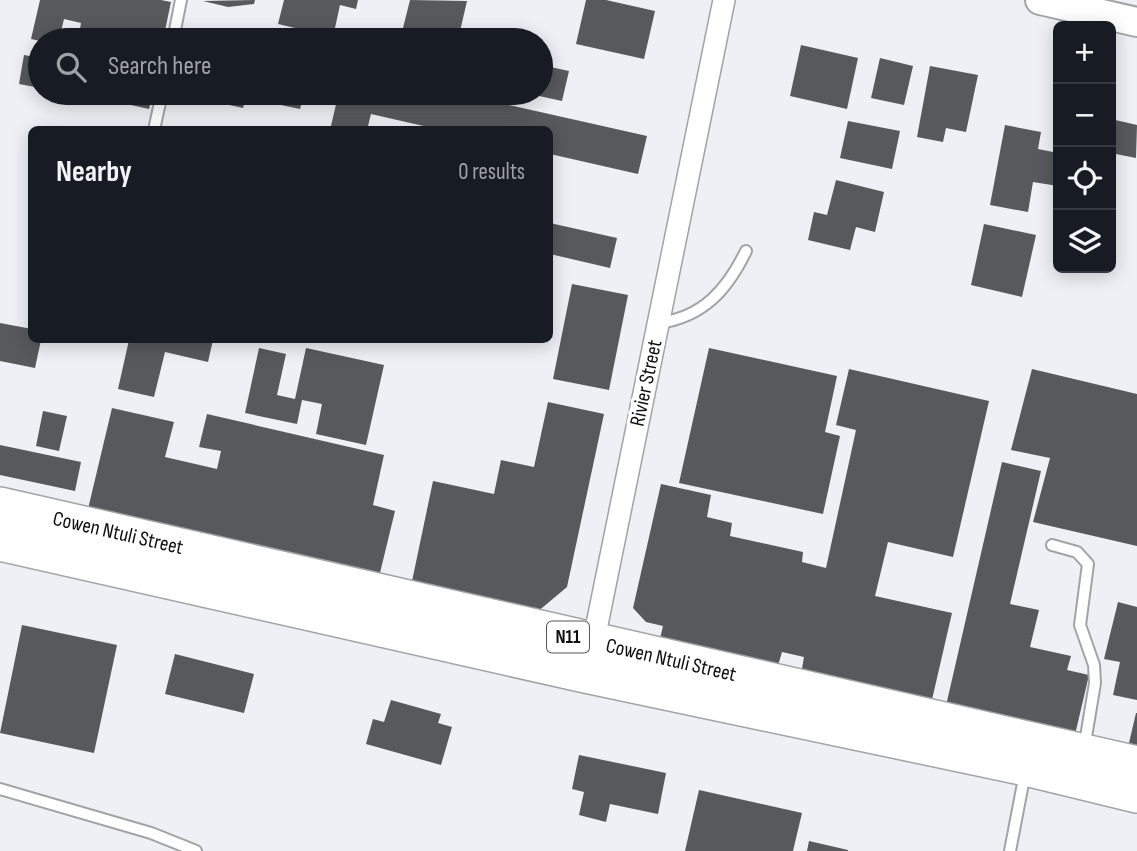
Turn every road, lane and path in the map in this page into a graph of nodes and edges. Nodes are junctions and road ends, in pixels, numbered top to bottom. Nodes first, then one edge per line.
1 (181, 0) edge
2 (724, 0) edge
3 (1045, 1) edge
4 (1137, 22) edge
5 (175, 28) edge
6 (159, 105) edge
7 (155, 126) edge
8 (746, 251) dead end
9 (659, 323) junction
10 (0, 506) edge
11 (0, 541) edge
12 (1052, 545) dead end
13 (589, 658) junction
14 (1084, 752) junction
15 (1137, 765) edge
16 (1026, 766) junction
17 (0, 789) edge
18 (1137, 794) edge
19 (196, 851) edge
20 (1010, 851) edge

1 - 5 lane
2 - 9 street, Rivier Street
3 - 4 street
6 - 7 lane
8 - 9 lane
9 - 13 street, Rivier Street
10 - 13 highway, Cowen Ntuli Street / N11
11 - 13 highway, Cowen Ntuli Street / N11
12 - 14 lane
13 - 14 highway, Cowen Ntuli Street / N11
13 - 16 highway, Cowen Ntuli Street / N11
14 - 15 highway, Cowen Ntuli Street / N11
16 - 18 highway, Cowen Ntuli Street / N11
16 - 20 lane
17 - 19 lane

